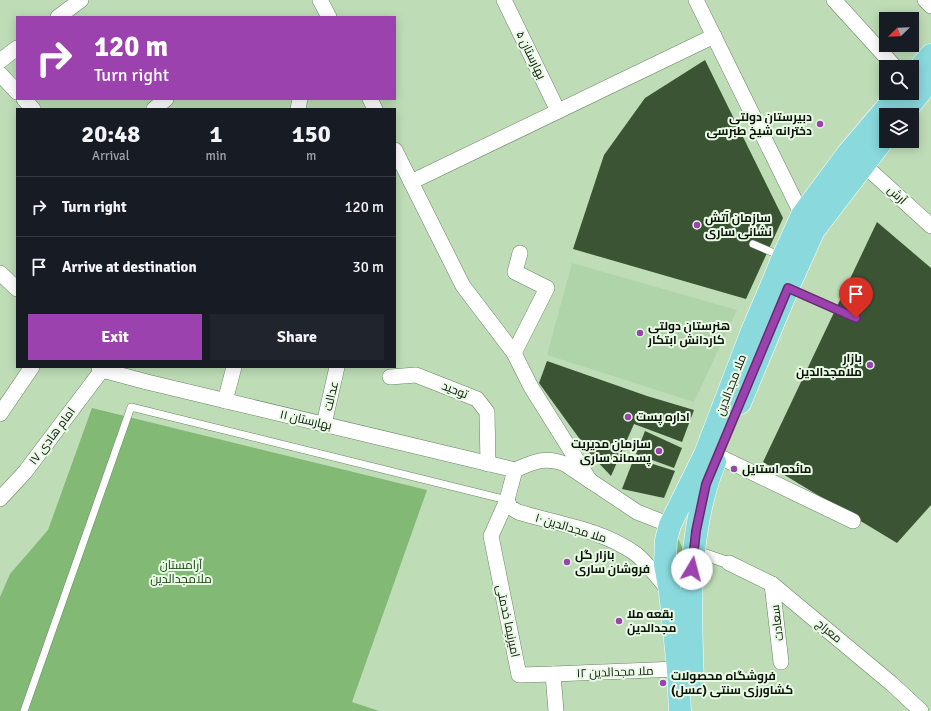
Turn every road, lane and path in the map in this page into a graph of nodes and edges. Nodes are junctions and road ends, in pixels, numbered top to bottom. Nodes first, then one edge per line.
1 (81, 0) edge
2 (504, 0) edge
3 (834, 0) edge
4 (925, 0) edge
5 (702, 3) edge
6 (931, 6) edge
7 (59, 16) edge
8 (714, 36) junction
9 (16, 49) edge
10 (931, 55) edge
11 (889, 60) edge
12 (0, 61) edge
13 (919, 69) edge
14 (0, 74) edge
15 (931, 79) edge
16 (16, 91) edge
17 (25, 100) edge
18 (165, 100) edge
19 (893, 100) edge
20 (32, 108) edge
21 (155, 108) edge
22 (908, 108) edge
23 (558, 111) junction
24 (861, 138) junction
25 (879, 145) edge
26 (396, 152) edge
27 (863, 164) junction
28 (411, 182) junction
29 (802, 215) junction
30 (931, 226) edge
31 (753, 244) dead end
32 (520, 253) dead end
33 (782, 257) junction
34 (788, 288) junction
35 (856, 318) dead end
36 (514, 353) junction
37 (31, 368) edge
38 (234, 368) edge
39 (337, 368) edge
40 (100, 369) edge
41 (390, 377) dead end
42 (225, 401) junction
43 (0, 414) edge
44 (324, 424) junction
45 (718, 456) junction
46 (488, 464) junction
47 (515, 470) junction
48 (590, 481) junction
49 (0, 499) edge
50 (507, 500) junction
51 (853, 521) dead end
52 (670, 525) junction
53 (695, 541) junction
54 (729, 563) joint
55 (772, 584) junction
56 (670, 592) junction
57 (782, 662) dead end
58 (678, 669) junction
59 (553, 674) junction
60 (24, 711) edge
61 (556, 711) edge
62 (680, 711) edge
63 (694, 711) edge
64 (921, 711) edge

1 - 7 street
2 - 23 street, بهارستان ۵
3 - 11 street
4 - 6 street
5 - 8 street
8 - 23 street
8 - 29 street
9 - 12 street
10 - 13 main road
14 - 16 street
15 - 22 main road
17 - 20 street
18 - 21 street
19 - 24 main road, ملا مجدالدین
23 - 28 street
24 - 27 main road
24 - 29 main road, ملا مجدالدین
25 - 27 main road, ملا مجدالدین
26 - 28 street
27 - 30 street, آرش
27 - 34 main road, ملا مجدالدین
28 - 36 street
29 - 33 main road, ملا مجدالدین
31 - 33 lane
32 - 36 street
33 - 52 main road, ملا مجدالدین
34 - 35 lane
34 - 45 main road, ملا مجدالدین
36 - 48 street
37 - 43 street
38 - 42 street
39 - 44 street, عدالت
40 - 42 street, بهارستان ۱۱
40 - 49 street, امام هادی ۱۷
41 - 46 street, توحید
42 - 44 street, بهارستان ۱۱
44 - 46 street, بهارستان ۱۱
45 - 51 street
45 - 53 main road, ملا مجدالدین
46 - 47 street, بهارستان ۱۱
47 - 48 street
47 - 50 street
48 - 52 street
50 - 56 street, ملا مجدالدین ١٠
50 - 59 street, امیرنیما خدمتی
50 - 60 lane
52 - 53 main road
52 - 56 main road, ملا مجدالدین
53 - 54 street
53 - 63 main road, ملا مجدالدین
54 - 55 street, معراج
55 - 57 street, سعادت
55 - 64 street, معراج
56 - 58 main road, ملا مجدالدین
58 - 59 street, ملا مجدالدین ١٢
58 - 62 main road, ملا مجدالدین
59 - 61 street

